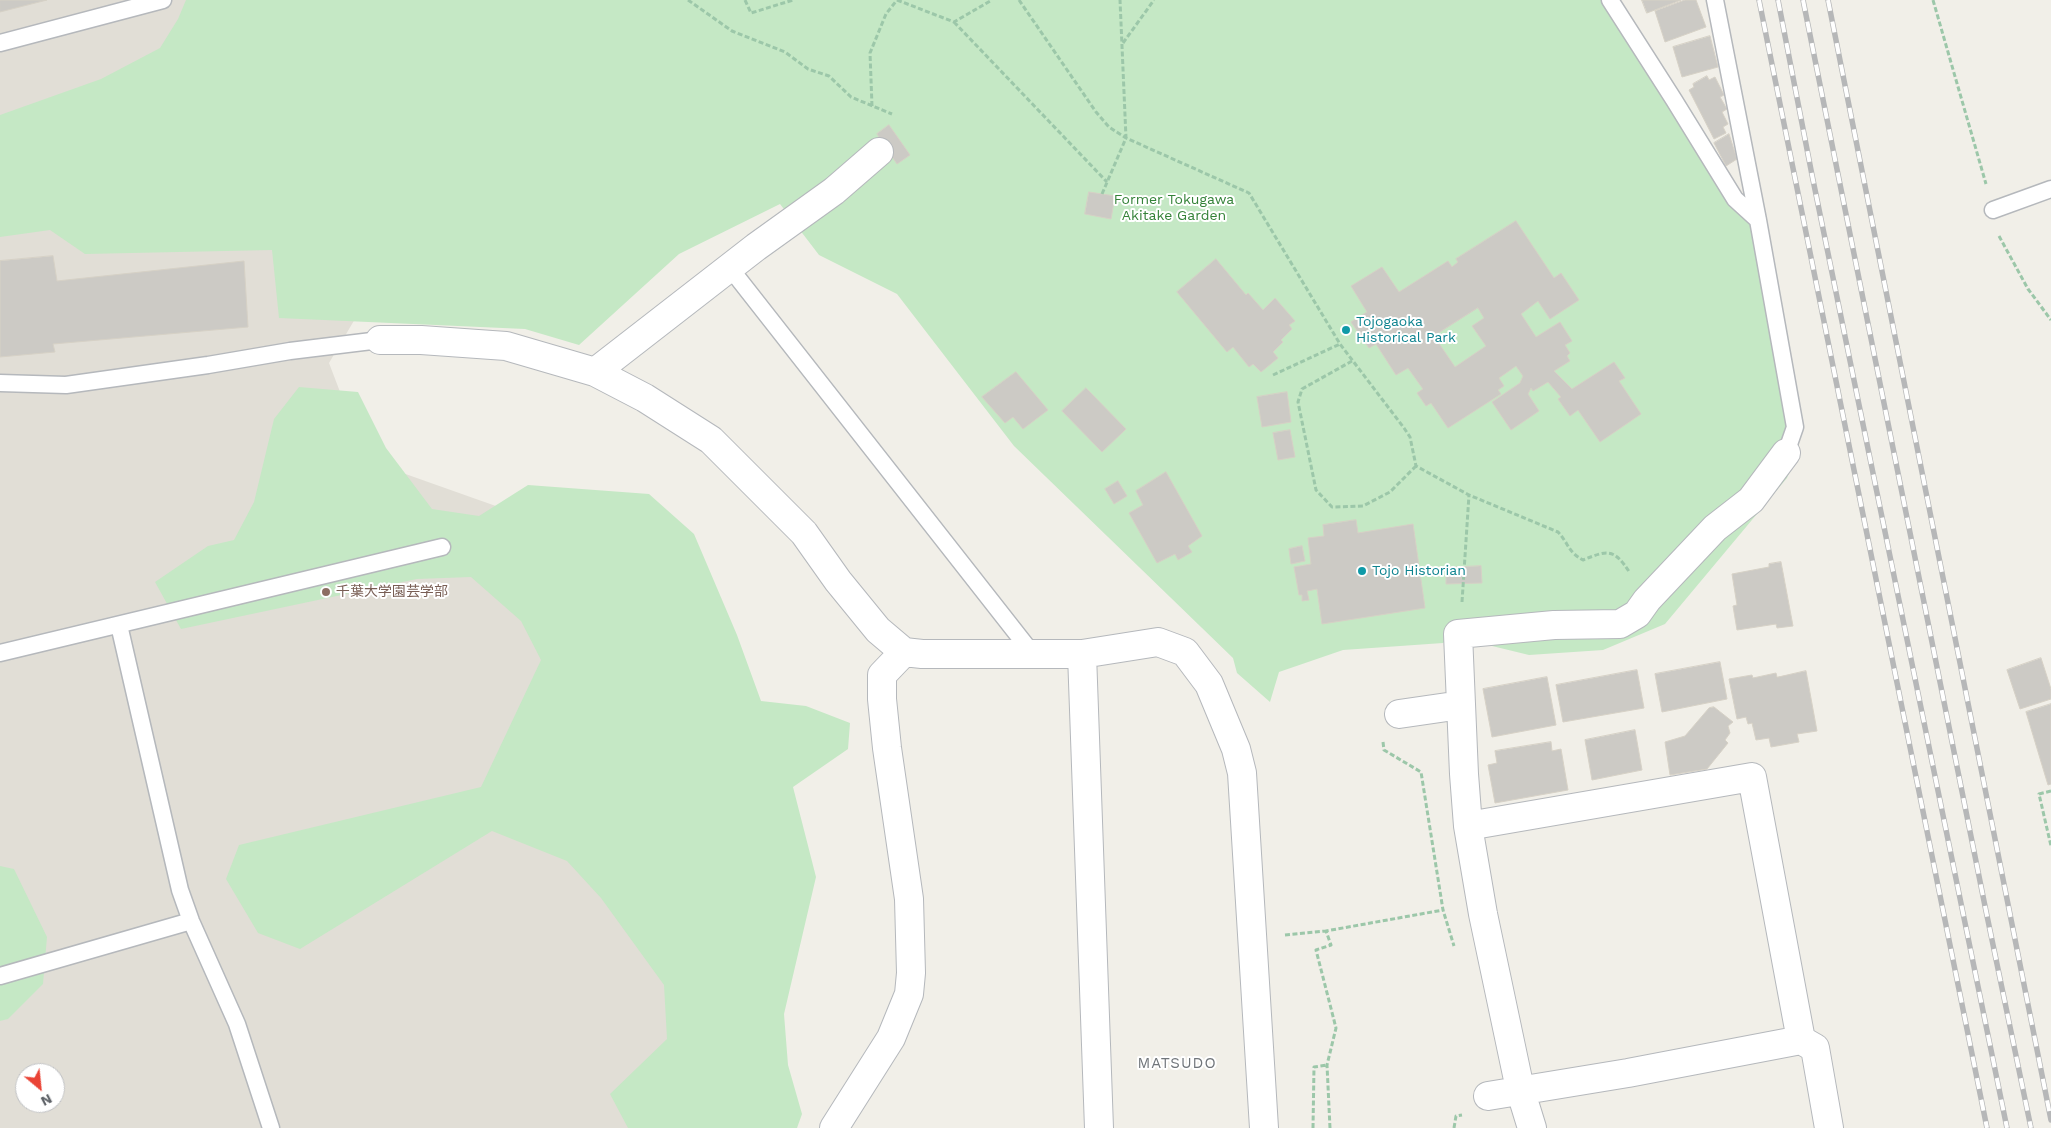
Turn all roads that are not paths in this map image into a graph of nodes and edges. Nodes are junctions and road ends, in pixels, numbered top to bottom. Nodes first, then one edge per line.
1 (163, 0) edge
2 (1610, 0) edge
3 (1715, 0) edge
4 (0, 43) edge
5 (879, 152) dead end
6 (2051, 189) edge
7 (1994, 210) road end
8 (1758, 220) junction
9 (730, 268) junction
10 (380, 340) joint
11 (595, 372) junction
12 (0, 383) edge
13 (1786, 453) joint
14 (442, 547) dead end
15 (119, 625) junction
16 (904, 652) junction
17 (0, 653) edge
18 (1032, 653) junction
19 (1082, 654) junction
20 (1461, 705) junction
21 (1399, 714) dead end
22 (1468, 826) junction
23 (191, 922) junction
24 (0, 976) edge
25 (1801, 1040) junction
26 (1520, 1089) junction
27 (1488, 1096) dead end
28 (271, 1128) edge
29 (834, 1128) edge
30 (1098, 1128) edge
31 (1264, 1128) edge
32 (1532, 1128) edge
33 (1829, 1128) edge

1 - 4 lane
2 - 8 lane
3 - 8 lane
5 - 9 street
6 - 7 lane
8 - 13 lane
9 - 11 street
9 - 18 lane
10 - 11 street
10 - 12 lane
11 - 16 street
13 - 20 street
14 - 15 lane
15 - 17 lane
15 - 23 lane
16 - 18 street
16 - 29 street
18 - 19 street
19 - 30 street
19 - 31 street
20 - 21 street
20 - 22 street
22 - 25 street
22 - 26 street
23 - 24 lane
23 - 28 lane
25 - 26 street
25 - 33 street
26 - 27 street
26 - 32 street

